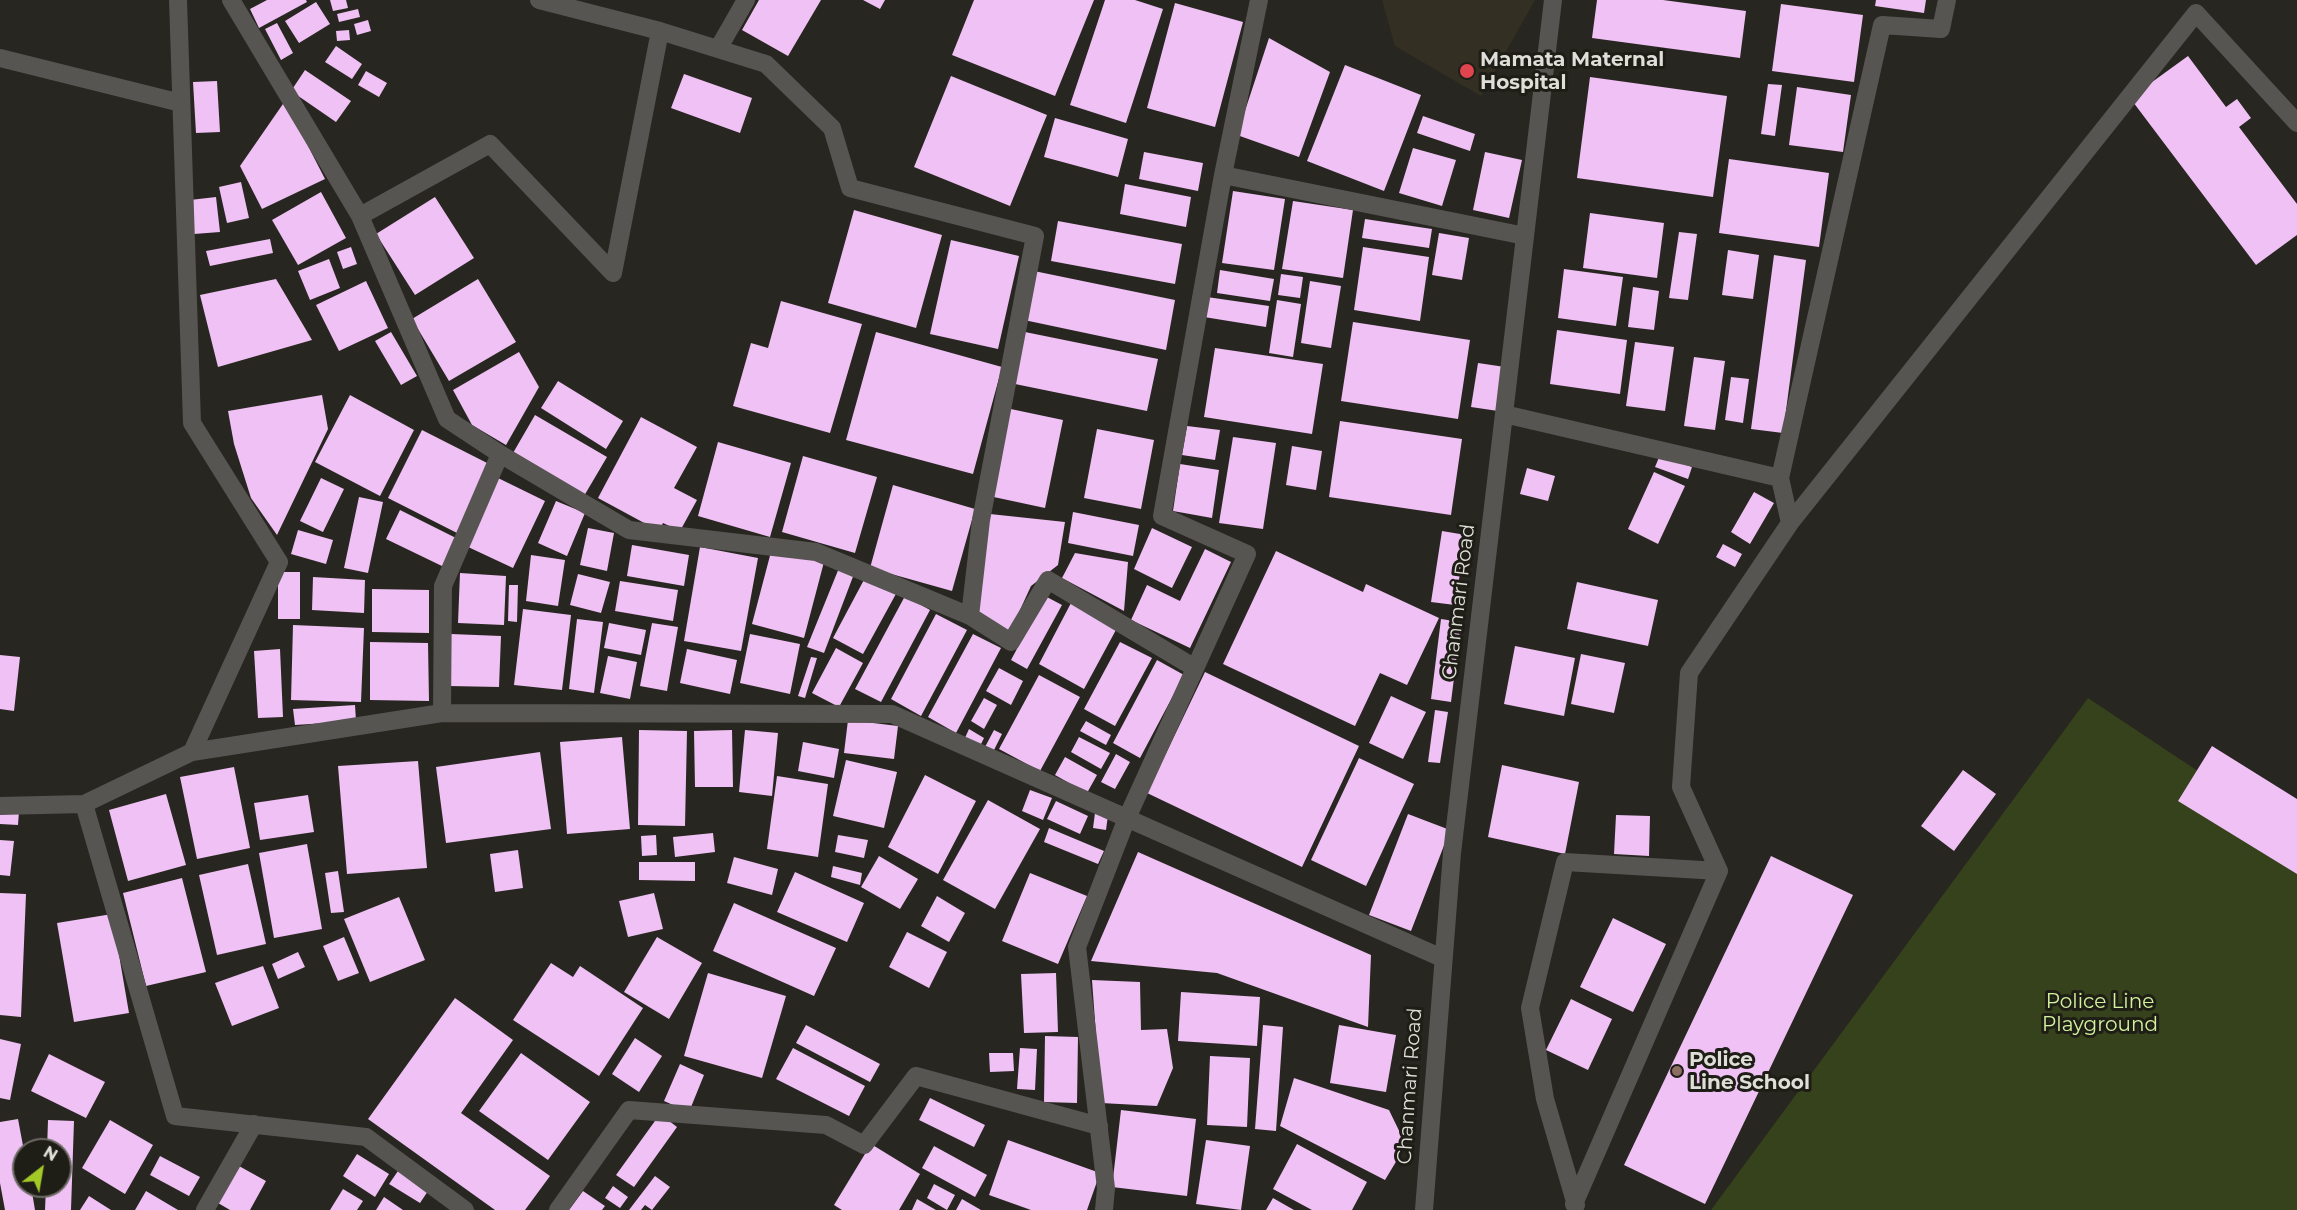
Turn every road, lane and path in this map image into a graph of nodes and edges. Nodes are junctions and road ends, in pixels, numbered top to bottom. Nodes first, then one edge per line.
1 (178, 0) edge
2 (231, 0) edge
3 (539, 0) edge
4 (746, 0) edge
5 (1260, 0) edge
6 (1553, 0) edge
7 (1947, 0) edge
8 (565, 3) edge
9 (660, 31) junction
10 (718, 49) junction
11 (0, 58) edge
12 (181, 103) junction
13 (2297, 123) edge
14 (1223, 175) junction
15 (360, 216) junction
16 (1525, 236) junction
17 (1504, 414) junction
18 (500, 454) junction
19 (1780, 477) junction
20 (1790, 523) junction
21 (970, 616) junction
22 (1195, 668) junction
23 (442, 713) junction
24 (192, 752) junction
25 (84, 804) junction
26 (0, 806) edge
27 (1127, 818) junction
28 (1719, 871) junction
29 (1442, 958) junction
30 (254, 1124) junction
31 (1099, 1126) junction
32 (1579, 1207) edge
33 (205, 1210) edge
34 (465, 1210) edge
35 (558, 1210) edge
36 (1104, 1210) edge
37 (1424, 1210) edge

1 - 12 street
2 - 15 street
3 - 8 street
4 - 10 street
5 - 14 street
6 - 16 street, Chanmari Road
7 - 19 street
8 - 9 street
9 - 10 street
9 - 15 street
10 - 21 street
11 - 12 street
12 - 24 street
13 - 20 street
14 - 16 street
14 - 22 street
15 - 18 street
16 - 17 street, Chanmari Road
17 - 19 street
17 - 29 street, Chanmari Road
18 - 21 street
18 - 23 street
19 - 20 street
20 - 28 street
21 - 22 street
22 - 27 street
23 - 24 street
23 - 27 street
24 - 25 street
25 - 26 street
25 - 30 street
27 - 29 street
27 - 31 street
28 - 32 street
28 - 32 street
29 - 37 street, Chanmari Road
30 - 33 street
30 - 34 street
31 - 35 street
31 - 36 street

